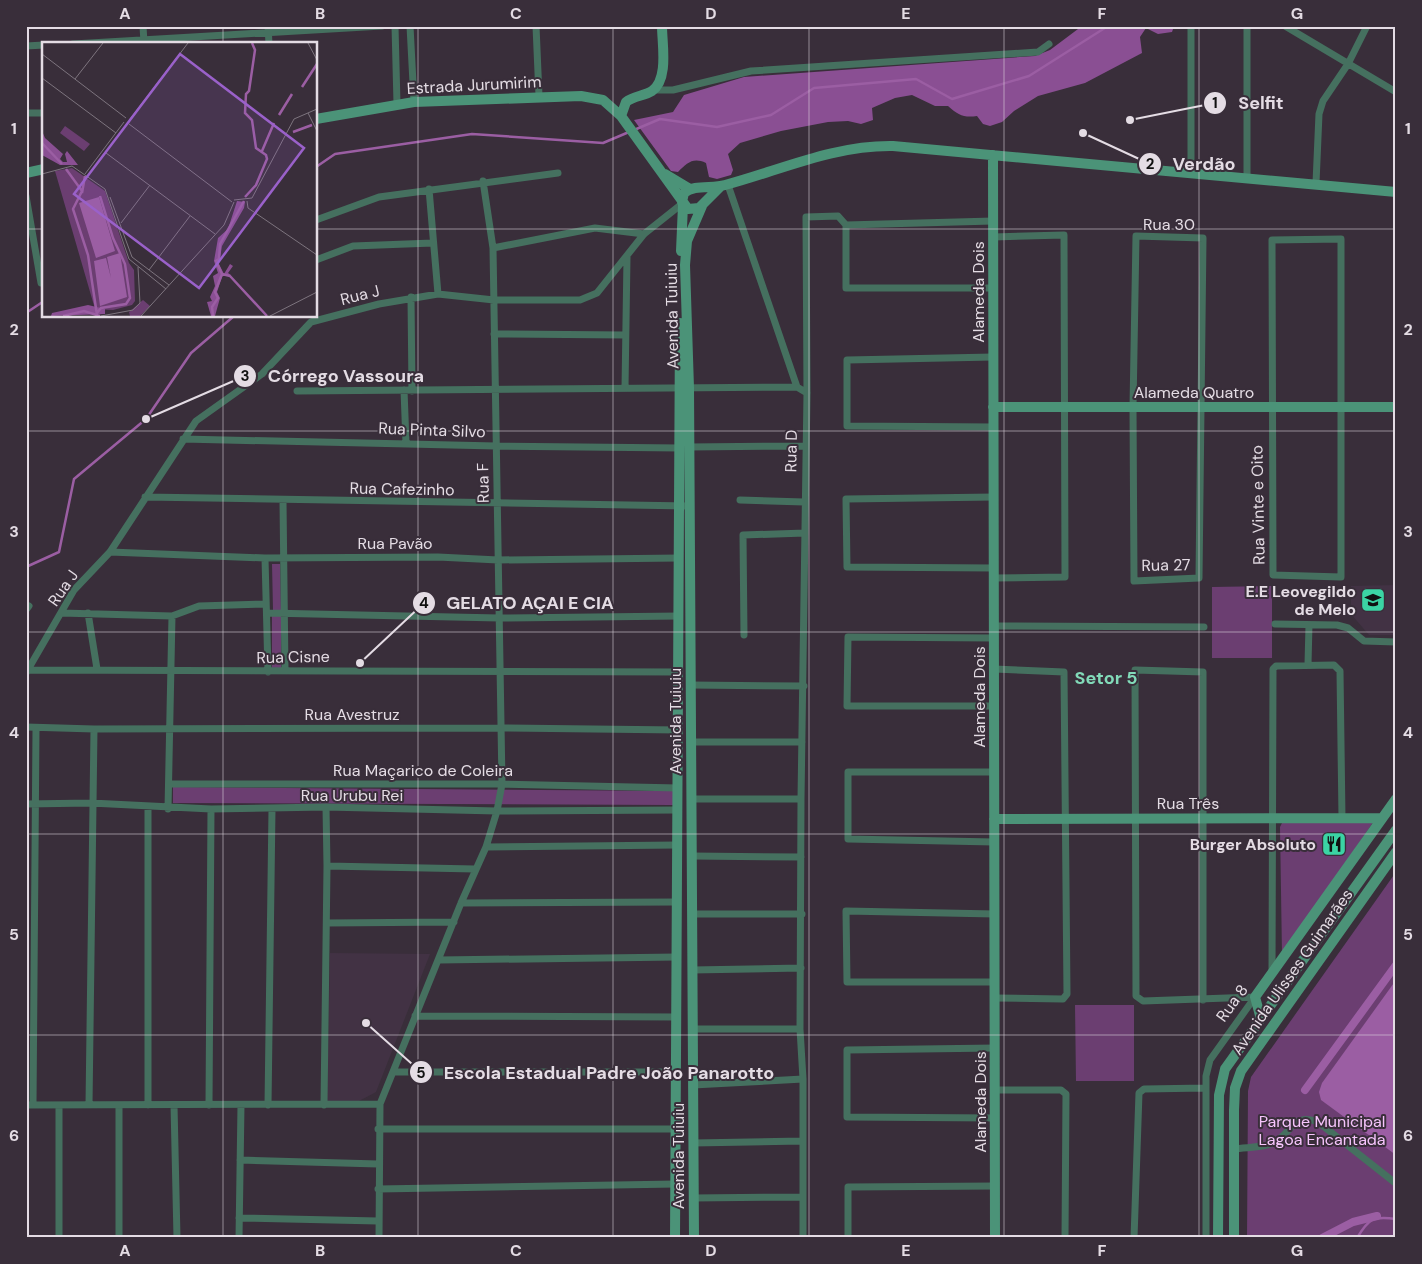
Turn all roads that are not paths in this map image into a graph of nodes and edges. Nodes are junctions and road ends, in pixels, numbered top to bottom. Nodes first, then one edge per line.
1 (143, 26) edge
2 (382, 26) edge
3 (395, 26) edge
4 (410, 26) edge
5 (536, 26) edge
6 (662, 26) edge
7 (1192, 26) edge
8 (1247, 26) edge
9 (1285, 26) edge
10 (1367, 26) edge
11 (268, 29) edge
12 (144, 42) edge
13 (269, 42) edge
14 (1049, 44) dead end
15 (42, 45) edge
16 (26, 46) edge
17 (1348, 64) junction
18 (653, 90) junction
19 (1396, 92) edge
20 (539, 96) junction
21 (414, 102) junction
22 (397, 104) junction
23 (42, 113) edge
24 (26, 114) edge
25 (623, 118) junction
26 (318, 119) edge
27 (993, 156) junction
28 (42, 170) edge
29 (26, 172) edge
30 (558, 172) dead end
31 (662, 172) junction
32 (1191, 173) junction
33 (1247, 178) junction
34 (483, 181) junction
35 (1316, 183) junction
36 (724, 185) junction
37 (693, 188) junction
38 (429, 189) junction
39 (1396, 192) edge
40 (26, 196) edge
41 (683, 203) junction
42 (702, 205) junction
43 (318, 219) edge
44 (993, 221) junction
45 (846, 224) junction
46 (644, 234) junction
47 (993, 237) junction
48 (433, 243) junction
49 (493, 248) junction
50 (626, 256) junction
51 (318, 259) edge
52 (41, 284) dead end
53 (993, 288) junction
54 (438, 294) junction
55 (411, 297) junction
56 (494, 300) junction
57 (318, 317) edge
58 (310, 319) edge
59 (494, 334) junction
60 (625, 335) junction
61 (993, 357) junction
62 (684, 387) junction
63 (797, 387) junction
64 (495, 388) junction
65 (625, 388) junction
66 (404, 390) junction
67 (412, 390) junction
68 (297, 391) dead end
69 (807, 392) junction
70 (993, 407) junction
71 (1065, 407) junction
72 (1133, 407) junction
73 (1201, 407) junction
74 (1271, 407) junction
75 (1341, 407) junction
76 (1396, 407) edge
77 (994, 427) junction
78 (183, 439) junction
79 (406, 443) junction
80 (496, 446) junction
81 (805, 446) junction
82 (684, 447) junction
83 (145, 497) junction
84 (994, 497) junction
85 (740, 500) dead end
86 (283, 501) junction
87 (804, 502) junction
88 (497, 504) junction
89 (684, 506) junction
90 (805, 534) junction
91 (110, 552) junction
92 (284, 557) junction
93 (265, 558) junction
94 (679, 558) junction
95 (498, 560) junction
96 (994, 573) junction
97 (266, 604) junction
98 (283, 612) junction
99 (61, 613) junction
100 (267, 613) junction
101 (88, 614) junction
102 (172, 616) junction
103 (679, 616) junction
104 (499, 618) junction
105 (1276, 624) dead end
106 (1309, 624) junction
107 (994, 626) junction
108 (1204, 627) dead end
109 (744, 635) dead end
110 (994, 638) junction
111 (1396, 642) edge
112 (679, 656) junction
113 (690, 656) junction
114 (1308, 664) junction
115 (97, 669) junction
116 (994, 669) junction
117 (285, 670) junction
118 (28, 671) edge
119 (171, 671) junction
120 (500, 671) junction
121 (268, 672) junction
122 (678, 672) junction
123 (690, 686) junction
124 (804, 686) junction
125 (994, 706) junction
126 (26, 727) edge
127 (170, 728) junction
128 (501, 728) junction
129 (36, 729) junction
130 (94, 729) junction
131 (678, 730) junction
132 (690, 742) junction
133 (802, 742) junction
134 (994, 772) junction
135 (169, 784) junction
136 (502, 784) junction
137 (678, 788) junction
138 (691, 799) junction
139 (801, 799) junction
140 (1396, 799) edge
141 (91, 803) junction
142 (26, 804) edge
143 (36, 804) junction
144 (148, 806) junction
145 (326, 806) junction
146 (168, 809) junction
147 (211, 809) junction
148 (272, 809) junction
149 (678, 810) junction
150 (497, 811) junction
151 (1272, 817) junction
152 (1134, 818) junction
153 (1342, 818) junction
154 (1382, 818) junction
155 (994, 819) junction
156 (1065, 819) junction
157 (1202, 819) junction
158 (1396, 830) edge
159 (994, 842) junction
160 (678, 845) junction
161 (486, 847) junction
162 (1396, 852) edge
163 (692, 856) junction
164 (801, 857) junction
165 (328, 866) junction
166 (475, 870) junction
167 (677, 902) junction
168 (461, 903) junction
169 (692, 914) junction
170 (802, 914) junction
171 (995, 914) junction
172 (454, 922) junction
173 (327, 923) junction
174 (677, 940) junction
175 (692, 941) junction
176 (30, 942) edge
177 (677, 957) junction
178 (439, 960) junction
179 (801, 968) junction
180 (692, 970) junction
181 (1272, 974) junction
182 (995, 982) junction
183 (1255, 997) junction
184 (995, 998) junction
185 (1203, 1000) junction
186 (415, 1016) junction
187 (676, 1017) junction
188 (1261, 1019) junction
189 (692, 1029) junction
190 (800, 1029) junction
191 (995, 1048) junction
192 (393, 1072) junction
193 (676, 1072) junction
194 (803, 1079) junction
195 (692, 1085) junction
196 (1206, 1088) junction
197 (995, 1090) junction
198 (324, 1104) junction
199 (380, 1104) junction
200 (30, 1105) edge
201 (58, 1105) junction
202 (89, 1105) junction
203 (119, 1105) junction
204 (148, 1105) junction
205 (174, 1105) junction
206 (209, 1105) junction
207 (240, 1105) junction
208 (268, 1105) junction
209 (995, 1118) junction
210 (378, 1129) junction
211 (676, 1129) junction
212 (802, 1141) junction
213 (693, 1143) junction
214 (1234, 1148) junction
215 (240, 1160) junction
216 (378, 1164) junction
217 (1394, 1182) dead end
218 (676, 1184) junction
219 (995, 1186) junction
220 (378, 1190) junction
221 (801, 1197) junction
222 (693, 1198) junction
223 (239, 1218) junction
224 (378, 1221) junction
225 (59, 1238) edge
226 (119, 1238) edge
227 (177, 1238) edge
228 (239, 1238) edge
229 (378, 1238) edge
230 (675, 1238) edge
231 (694, 1238) edge
232 (803, 1238) edge
233 (848, 1238) edge
234 (995, 1238) edge
235 (1064, 1238) edge
236 (1134, 1238) edge
237 (1206, 1238) edge
238 (1218, 1238) edge
239 (1234, 1238) edge

1 - 12 street
2 - 11 street
3 - 22 street
4 - 21 street
5 - 20 street
6 - 18 main road
7 - 32 street
8 - 33 street
9 - 17 street
10 - 17 street
11 - 12 street
11 - 13 street
14 - 18 street
15 - 16 street
17 - 19 street
17 - 35 street
18 - 25 main road
20 - 21 main road, Estrada Jurumirim
20 - 25 main road, Estrada Jurumirim
21 - 22 main road, Estrada Jurumirim
22 - 26 main road, Estrada Jurumirim
23 - 24 street
25 - 31 main road, Estrada Jurumirim
27 - 32 main road
27 - 36 main road
27 - 44 main road, Alameda Dois
28 - 29 main road
30 - 34 street
31 - 37 main road
31 - 41 main road, Estrada Jurumirim
32 - 33 main road
33 - 35 main road
34 - 38 street
34 - 49 street, Rua F
35 - 39 main road
36 - 37 main road
36 - 42 main road
36 - 63 street
37 - 41 main road
37 - 42 main road
38 - 43 street
38 - 48 street
40 - 52 street
41 - 42 main road
41 - 46 street, Rua J
41 - 62 main road, Avenida Tuiuiu
42 - 62 main road, Avenida Tuiuiu
44 - 45 street
44 - 47 main road, Alameda Dois
45 - 53 street
45 - 69 street, Rua D
46 - 49 street
46 - 50 street, Rua J
47 - 53 main road, Alameda Dois
47 - 71 street
48 - 51 street
48 - 54 street
49 - 56 street, Rua F
50 - 56 street, Rua J
50 - 60 street
53 - 61 main road, Alameda Dois
54 - 55 street, Rua J
54 - 56 street, Rua J
55 - 57 street, Rua J
55 - 67 street
56 - 59 street, Rua F
58 - 78 street, Rua J
59 - 60 street
59 - 64 street, Rua F
60 - 65 street
61 - 70 main road, Alameda Dois
61 - 77 street
62 - 63 street
62 - 65 street
62 - 82 main road, Avenida Tuiuiu
63 - 69 street
64 - 65 street
64 - 67 street
64 - 80 street, Rua F
66 - 67 street
66 - 68 street
66 - 79 street
69 - 81 street, Rua D
70 - 71 main road, Alameda Quatro
70 - 77 main road, Alameda Dois
71 - 72 main road, Alameda Quatro
71 - 96 street
72 - 73 main road, Alameda Quatro
72 - 73 street, Rua 30
72 - 73 street, Rua 27
73 - 74 main road, Alameda Quatro
74 - 75 main road, Alameda Quatro
74 - 75 street
74 - 75 street, Rua Vinte e Oito
75 - 76 main road, Alameda Quatro
77 - 84 main road, Alameda Dois
78 - 79 street, Rua Pinta Silvo
78 - 83 street, Rua J
79 - 80 street, Rua Pinta Silvo
80 - 82 street, Rua Pinta Silvo
80 - 88 street, Rua F
81 - 82 street, Rua Pinta Silvo
81 - 87 street, Rua D
82 - 89 main road, Avenida Tuiuiu
83 - 86 street, Rua Cafezinho
83 - 91 street, Rua J
84 - 96 main road, Alameda Dois
84 - 96 street
85 - 87 street
86 - 88 street, Rua Cafezinho
86 - 92 street
87 - 90 street, Rua D
88 - 89 street, Rua Cafezinho
88 - 95 street, Rua F
89 - 94 main road, Avenida Tuiuiu
89 - 113 main road, Avenida Tuiuiu
90 - 109 street
90 - 124 street, Rua D
91 - 93 street, Rua Pavão
91 - 99 street, Rua J
92 - 93 street, Rua Pavão
92 - 95 street, Rua Pavão
92 - 98 street
93 - 97 street
94 - 95 street, Rua Pavão
94 - 103 main road, Avenida Tuiuiu
95 - 104 street, Rua F
96 - 107 main road, Alameda Dois
97 - 100 street
97 - 102 street
98 - 100 street
98 - 104 street
98 - 117 street
99 - 101 street
99 - 118 street, Rua J
100 - 121 street
101 - 102 street
101 - 115 street
102 - 119 street
103 - 104 street
103 - 112 main road, Avenida Tuiuiu
104 - 120 street, Rua F
105 - 106 street
106 - 111 street
106 - 114 street
107 - 108 street
107 - 110 main road, Alameda Dois
110 - 116 main road, Alameda Dois
110 - 125 street
112 - 113 main road
112 - 122 main road, Avenida Tuiuiu
113 - 123 main road, Avenida Tuiuiu
114 - 151 street
114 - 153 street
115 - 118 street, Rua Cisne
115 - 119 street, Rua Cisne
116 - 125 main road, Alameda Dois
116 - 156 street
117 - 120 street, Rua Cisne
117 - 121 street, Rua Cisne
119 - 121 street, Rua Cisne
119 - 127 street
120 - 122 street, Rua Cisne
120 - 128 street, Rua F
122 - 131 main road, Avenida Tuiuiu
123 - 124 street
123 - 132 main road, Avenida Tuiuiu
124 - 133 street, Rua D
125 - 134 main road, Alameda Dois
126 - 129 street, Rua Avestruz
127 - 128 street, Rua Avestruz
127 - 130 street, Rua Avestruz
127 - 135 street
128 - 131 street, Rua Avestruz
128 - 136 street, Rua F
129 - 130 street, Rua Avestruz
129 - 143 street
130 - 141 street
131 - 137 main road, Avenida Tuiuiu
132 - 133 street
132 - 138 main road, Avenida Tuiuiu
133 - 139 street, Rua D
134 - 155 main road, Alameda Dois
134 - 159 street
135 - 136 street, Rua Maçarico de Coleira
135 - 146 street
136 - 137 street, Rua Maçarico de Coleira
136 - 150 street, Rua F
137 - 149 main road, Avenida Tuiuiu
138 - 139 street
138 - 163 main road, Avenida Tuiuiu
139 - 164 street, Rua D
140 - 154 main road, Rua 8
141 - 143 street, Rua Urubu Rei
141 - 144 street, Rua Urubu Rei
141 - 202 street
142 - 143 street, Rua Urubu Rei
143 - 176 street
144 - 146 street, Rua Urubu Rei
144 - 204 street
145 - 148 street, Rua Urubu Rei
145 - 150 street, Rua Urubu Rei
145 - 165 street
146 - 147 street, Rua Urubu Rei
147 - 148 street, Rua Urubu Rei
147 - 206 street
148 - 208 street
149 - 150 street, Rua Urubu Rei
149 - 160 main road, Avenida Tuiuiu
150 - 161 street, Rua F
151 - 153 main road, Rua Três
151 - 157 main road, Rua Três
151 - 181 street
152 - 156 main road, Rua Três
152 - 157 main road, Rua Três
152 - 157 street
152 - 185 street
153 - 154 main road, Rua Três
154 - 181 main road, Rua 8
155 - 156 main road, Rua Três
155 - 159 main road, Alameda Dois
156 - 184 street
157 - 185 street
158 - 188 main road, Avenida Ulisses Guimarães
159 - 171 main road, Alameda Dois
160 - 161 street
160 - 167 main road, Avenida Tuiuiu
161 - 166 street, Rua F
162 - 214 main road, Avenida Ulisses Guimarães
163 - 164 street
163 - 169 main road, Avenida Tuiuiu
164 - 170 street, Rua D
165 - 166 street
165 - 173 street
166 - 168 street, Rua F
167 - 168 street
167 - 174 main road, Avenida Tuiuiu
168 - 172 street, Rua F
169 - 170 street
169 - 175 main road, Avenida Tuiuiu
170 - 179 street, Rua D
171 - 182 main road, Alameda Dois
171 - 182 street
172 - 173 street
172 - 178 street, Rua F
173 - 198 street
174 - 175 main road
174 - 177 main road, Avenida Tuiuiu
175 - 180 main road, Avenida Tuiuiu
176 - 200 street
177 - 178 street
177 - 187 main road, Avenida Tuiuiu
178 - 186 street, Rua F
179 - 180 street
179 - 190 street, Rua D
180 - 189 main road, Avenida Tuiuiu
181 - 183 main road, Rua 8
182 - 184 main road, Alameda Dois
183 - 185 street
183 - 188 main road
183 - 196 street, Rua 8
184 - 191 main road, Alameda Dois
186 - 187 street
186 - 192 street, Rua F
187 - 193 main road, Avenida Tuiuiu
188 - 238 main road, Avenida Ulisses Guimarães
189 - 190 street
189 - 195 main road, Avenida Tuiuiu
190 - 194 street, Rua D
191 - 197 main road, Alameda Dois
191 - 209 street
192 - 193 street
192 - 199 street, Rua F
193 - 211 main road, Avenida Tuiuiu
194 - 195 street
194 - 212 street, Rua D
195 - 213 main road, Avenida Tuiuiu
196 - 236 street
196 - 237 street, Rua 8
197 - 209 main road, Alameda Dois
197 - 235 street
198 - 199 street
198 - 208 street
199 - 210 street, Rua F
200 - 201 street
201 - 202 street
201 - 225 street
202 - 203 street
203 - 204 street
203 - 226 street
204 - 205 street
205 - 206 street
205 - 227 street
206 - 207 street
207 - 208 street
207 - 215 street
209 - 219 main road, Alameda Dois
210 - 211 street
210 - 216 street, Rua F
211 - 218 main road, Avenida Tuiuiu
212 - 213 street
212 - 221 street, Rua D
213 - 222 main road, Avenida Tuiuiu
214 - 217 street
214 - 239 main road, Avenida Ulisses Guimarães
215 - 216 street
215 - 223 street
216 - 220 street, Rua F
218 - 220 street
218 - 230 main road, Avenida Tuiuiu
219 - 233 street
219 - 234 main road, Alameda Dois
220 - 224 street, Rua F
221 - 222 street
221 - 232 street, Rua D
222 - 231 main road, Avenida Tuiuiu
223 - 224 street
223 - 228 street
224 - 229 street, Rua F

